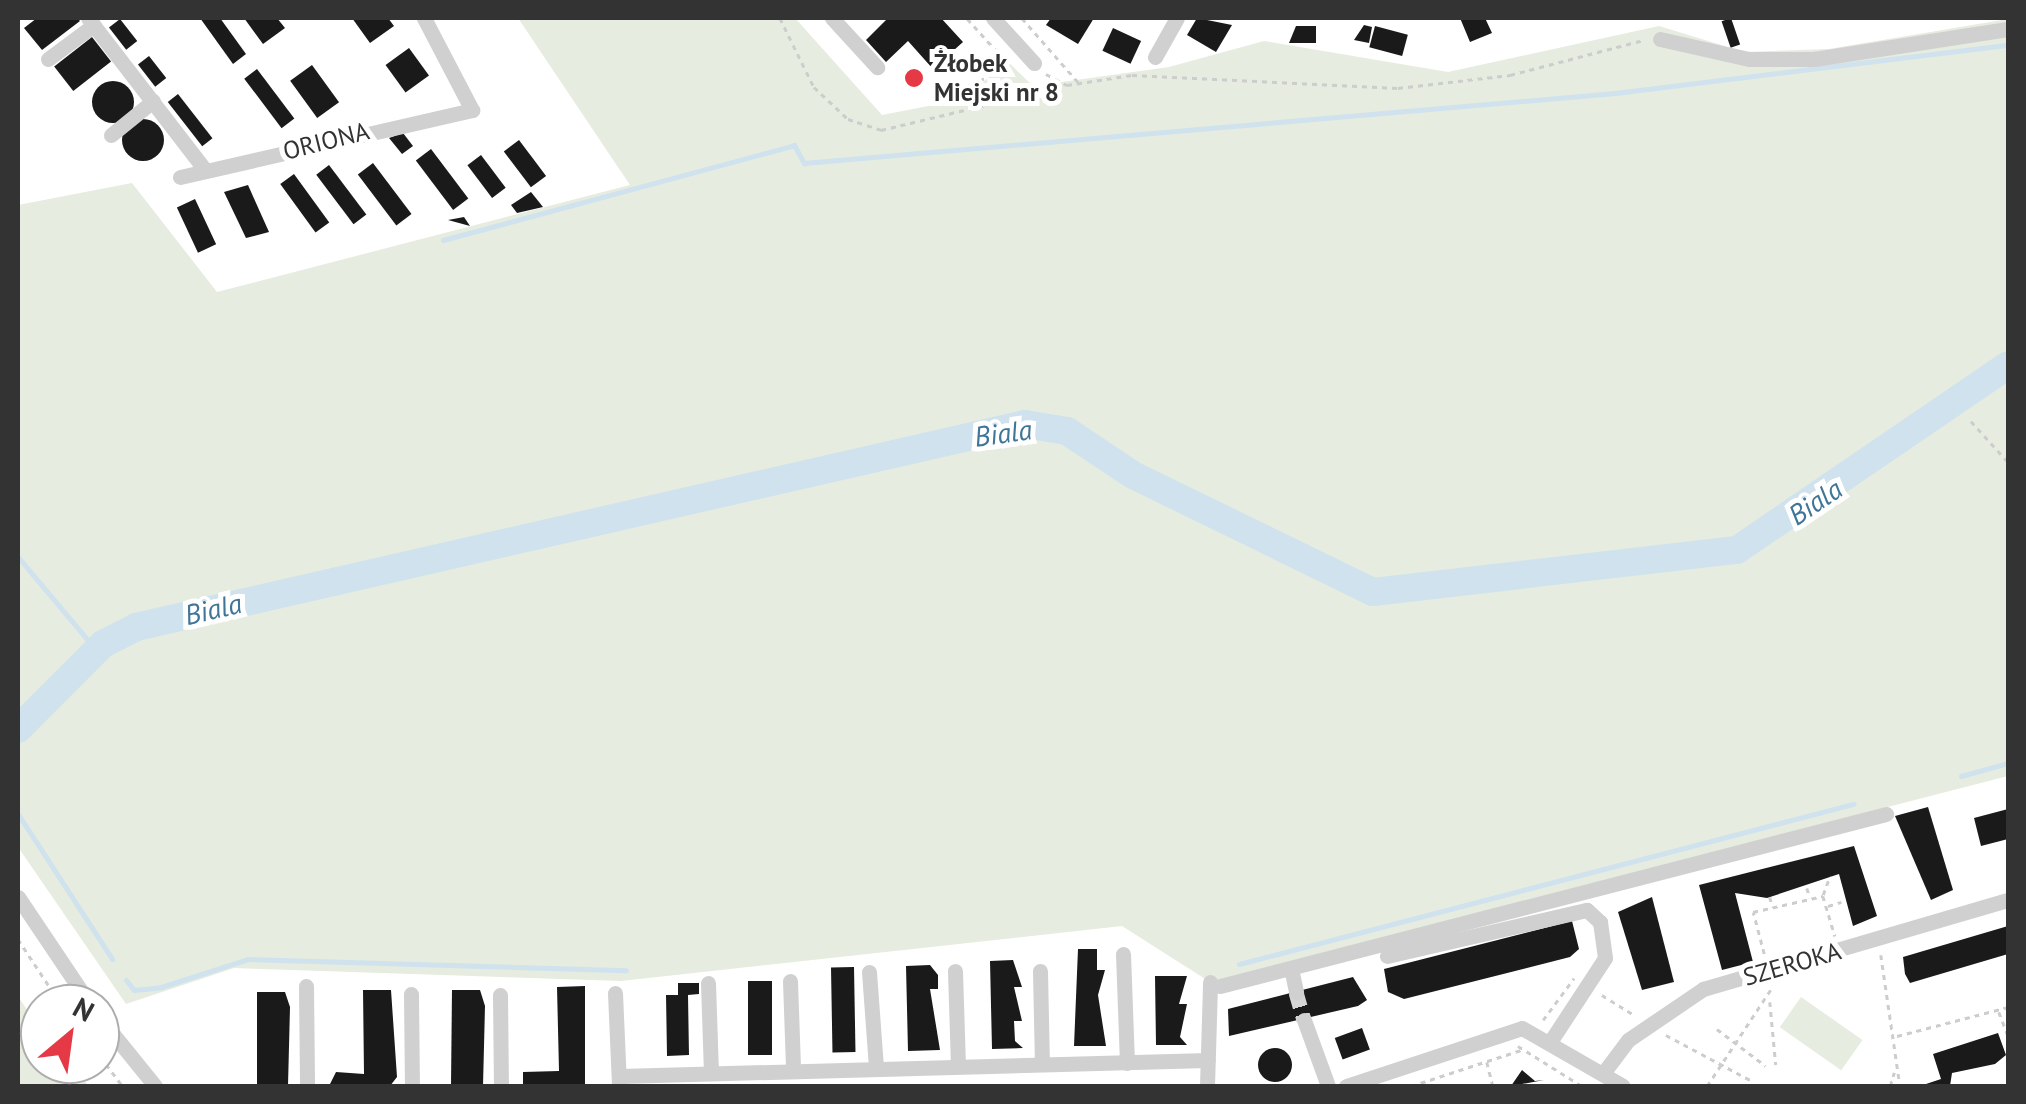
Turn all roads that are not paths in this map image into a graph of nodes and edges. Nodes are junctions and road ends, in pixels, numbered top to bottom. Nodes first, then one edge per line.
1 (424, 18) edge
2 (832, 18) edge
3 (993, 18) edge
4 (1177, 18) edge
5 (91, 21) edge
6 (2008, 28) edge
7 (1660, 38) road end
8 (1156, 57) dead end
9 (48, 59) dead end
10 (1034, 63) road end
11 (877, 66) dead end
12 (153, 101) junction
13 (111, 136) dead end
14 (206, 171) junction
15 (180, 177) dead end
16 (1886, 814) dead end
17 (18, 897) edge
18 (2008, 900) edge
19 (1123, 954) dead end
20 (1387, 956) dead end
21 (1291, 968) junction
22 (1040, 971) dead end
23 (869, 972) dead end
24 (955, 972) dead end
25 (790, 981) dead end
26 (708, 983) dead end
27 (77, 984) edge
28 (306, 986) dead end
29 (1296, 992) tunnel mouth
30 (615, 993) dead end
31 (411, 994) dead end
32 (500, 994) dead end
33 (1304, 1020) tunnel mouth
34 (1552, 1039) junction
35 (120, 1043) edge
36 (1208, 1060) junction
37 (1126, 1063) junction
38 (1042, 1064) junction
39 (958, 1065) junction
40 (876, 1067) junction
41 (793, 1069) junction
42 (711, 1072) junction
43 (1604, 1072) junction
44 (620, 1082) edge
45 (155, 1086) edge
46 (307, 1086) edge
47 (412, 1086) edge
48 (501, 1086) edge
49 (1207, 1086) edge
50 (1328, 1086) edge
51 (1346, 1086) edge
52 (1623, 1086) edge

1 - 14 street, ORIONA
2 - 11 street
3 - 10 street
4 - 8 street
5 - 9 street
5 - 12 street
6 - 7 street
12 - 13 street
12 - 14 street
14 - 15 street, ORIONA
16 - 21 street
17 - 27 street
18 - 43 street, SZEROKA
19 - 37 street
20 - 34 street
21 - 29 street
21 - 36 street
22 - 38 street
23 - 40 street
24 - 39 street
25 - 41 street
26 - 42 street
28 - 46 street
30 - 44 street
31 - 47 street
32 - 48 street
33 - 50 street
34 - 43 street
34 - 51 street
35 - 45 street
36 - 37 street
36 - 49 street
37 - 38 street
38 - 39 street
39 - 40 street
40 - 41 street
41 - 42 street
42 - 44 street
43 - 52 street

